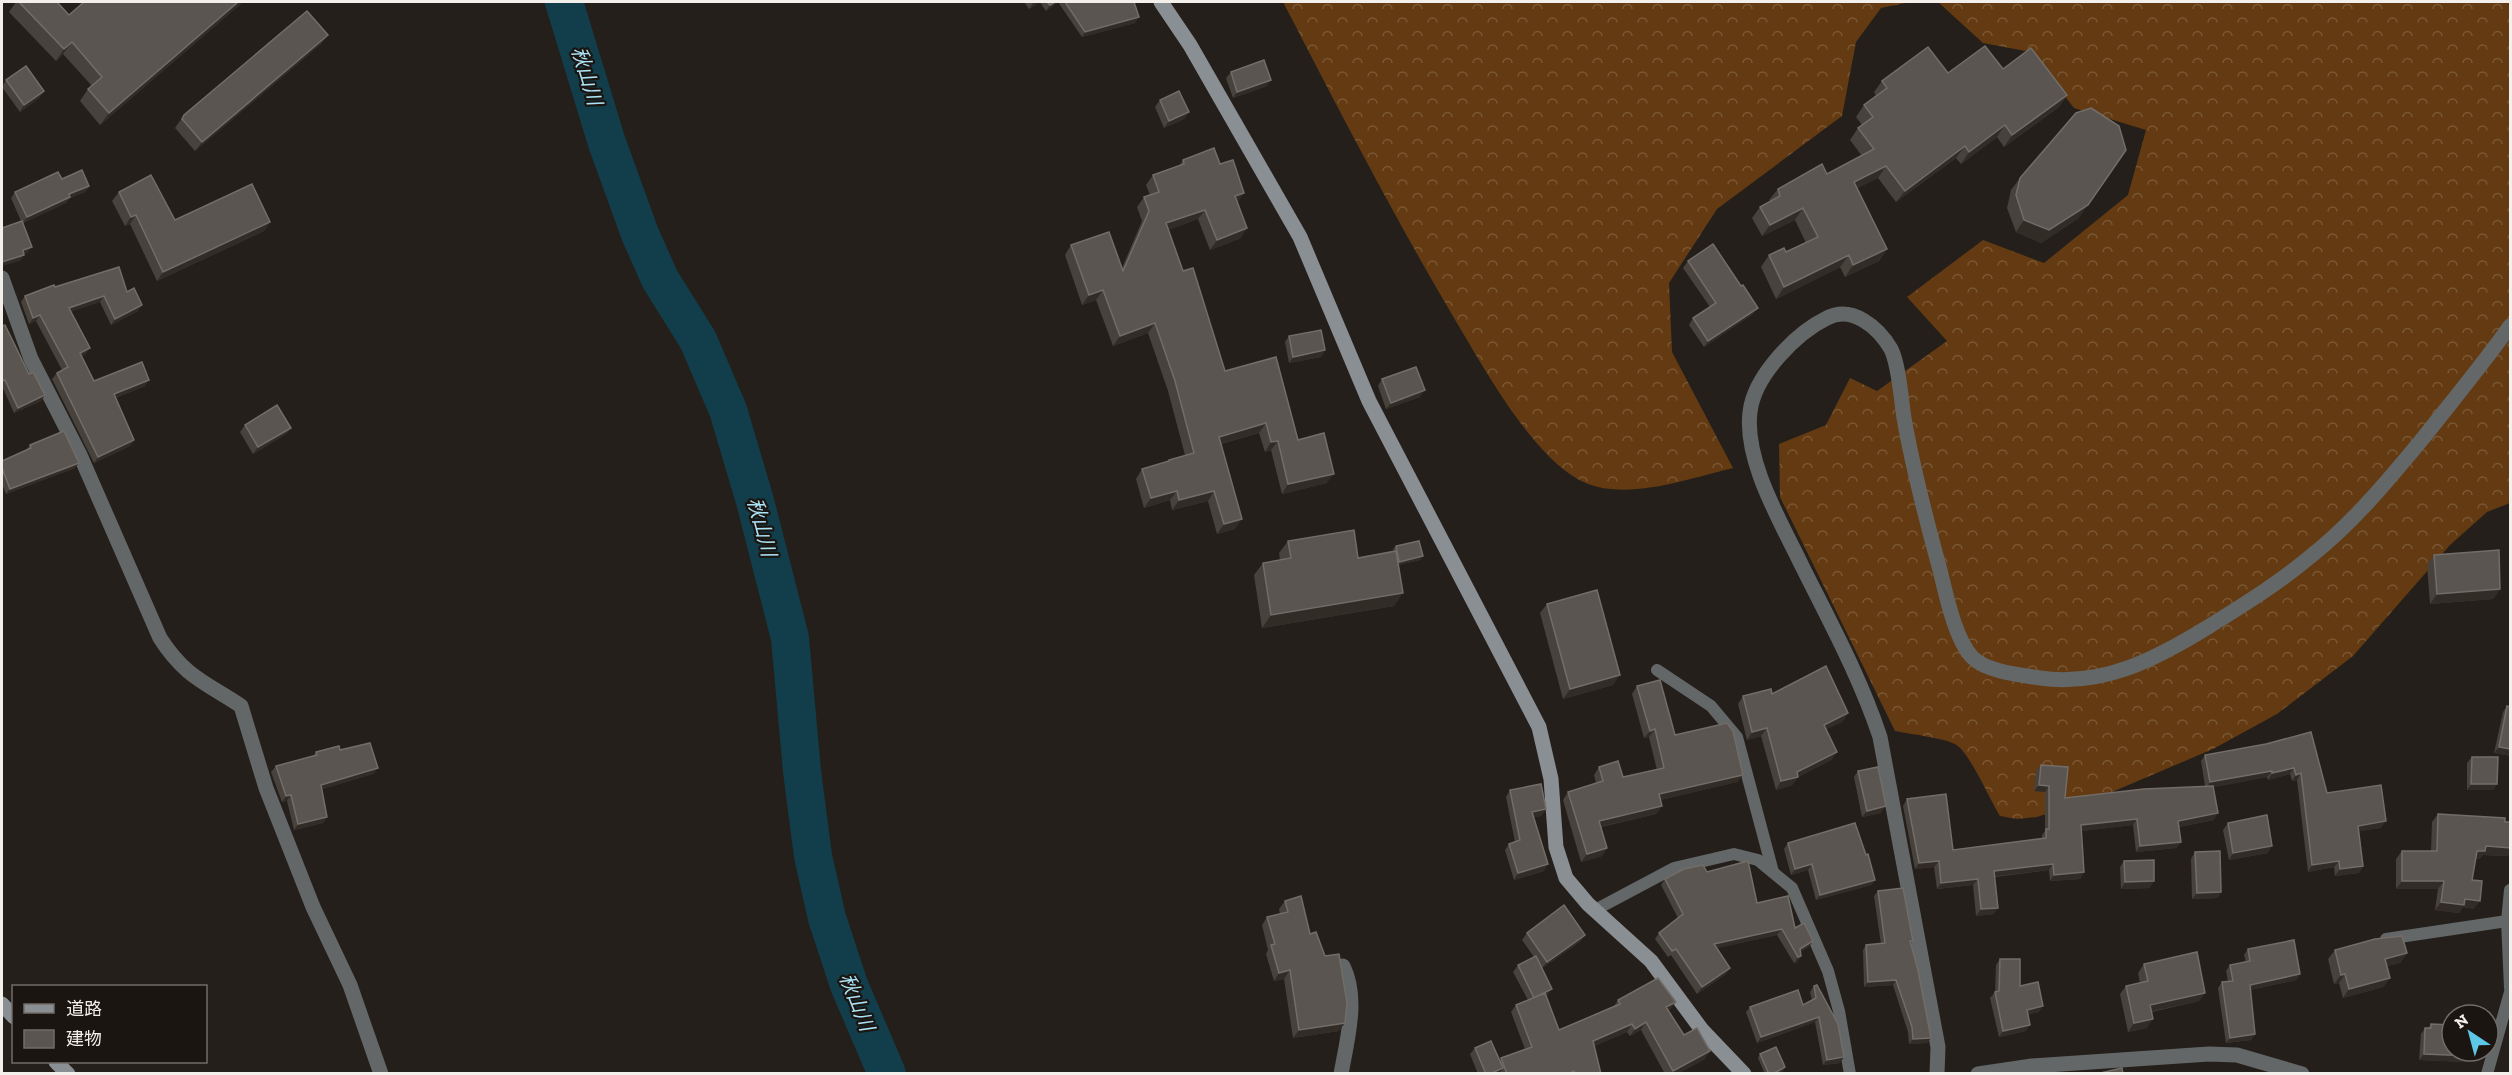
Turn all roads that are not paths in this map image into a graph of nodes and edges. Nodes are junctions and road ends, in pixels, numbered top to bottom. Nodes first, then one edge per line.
1 (1161, 2) edge
2 (2, 278) edge
3 (6, 300) edge
4 (2511, 326) edge
5 (1657, 670) dead end
6 (1773, 872) junction
7 (2511, 890) edge
8 (1595, 910) junction
9 (2507, 921) junction
10 (2370, 941) edge
11 (1343, 966) edge
12 (2511, 990) edge
13 (57, 1063) edge
14 (2061, 1069) edge
15 (68, 1074) edge
16 (381, 1074) edge
17 (1341, 1074) edge
18 (1744, 1074) edge
19 (1850, 1074) edge
20 (1937, 1074) edge
21 (1978, 1074) edge
22 (2302, 1074) edge
23 (2487, 1074) edge

1 - 8 street
2 - 3 street
3 - 16 street
4 - 20 street
5 - 6 lane
6 - 8 lane
6 - 19 lane
7 - 9 lane
8 - 18 street
9 - 10 lane
9 - 12 lane
11 - 17 street
12 - 23 lane
13 - 15 street
14 - 21 street
14 - 22 street

